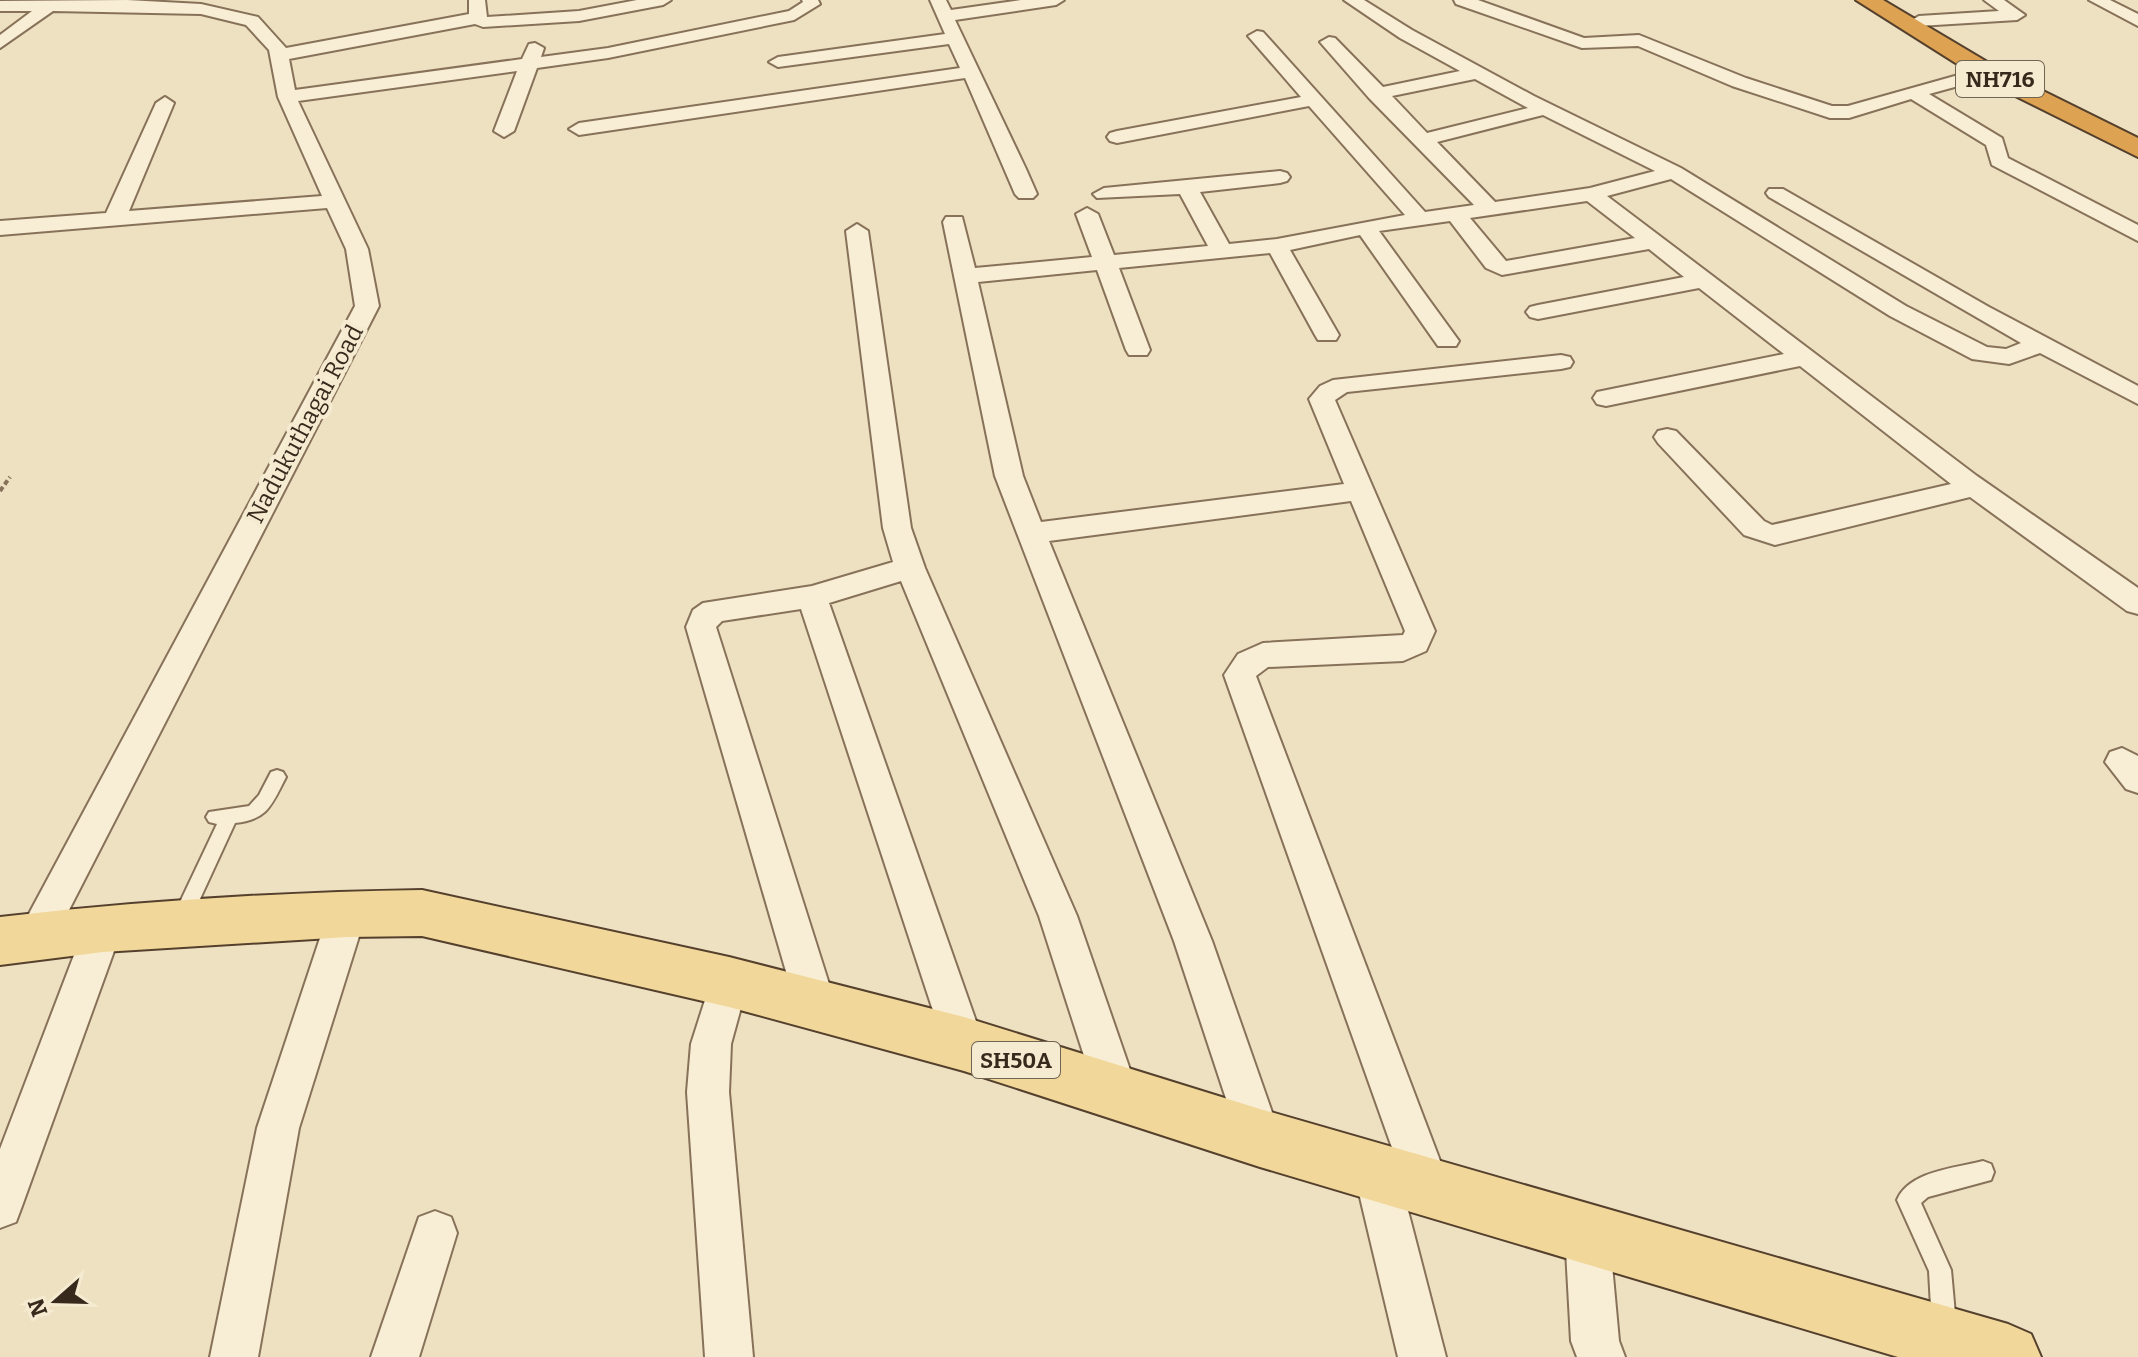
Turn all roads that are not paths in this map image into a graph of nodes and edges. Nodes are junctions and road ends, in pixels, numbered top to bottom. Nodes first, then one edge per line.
1 (663, 0) edge
2 (810, 0) edge
3 (1056, 0) edge
4 (1352, 0) edge
5 (1462, 0) edge
6 (1867, 0) edge
7 (1885, 0) edge
8 (1992, 0) edge
9 (2097, 0) edge
10 (128, 2) edge
11 (50, 5) junction
12 (0, 6) edge
13 (578, 8) edge
14 (942, 8) edge
15 (477, 9) edge
16 (537, 20) junction
17 (1919, 21) junction
18 (2138, 21) edge
19 (1257, 36) dead end
20 (955, 38) junction
21 (1329, 42) dead end
22 (0, 43) edge
23 (279, 55) junction
24 (778, 62) dead end
25 (531, 64) junction
26 (970, 72) junction
27 (1995, 72) junction
28 (1477, 73) junction
29 (1913, 92) junction
30 (1376, 94) junction
31 (287, 97) junction
32 (1313, 100) junction
33 (165, 103) dead end
34 (1546, 109) junction
35 (579, 129) dead end
36 (504, 131) dead end
37 (1117, 137) dead end
38 (2138, 138) edge
39 (1422, 140) junction
40 (2138, 149) edge
41 (1674, 172) junction
42 (1280, 177) dead end
43 (1187, 187) junction
44 (1776, 193) dead end
45 (1026, 194) dead end
46 (1104, 194) dead end
47 (1591, 194) junction
48 (334, 201) junction
49 (1490, 209) junction
50 (1087, 214) dead end
51 (1456, 214) junction
52 (1420, 219) junction
53 (114, 220) junction
54 (954, 222) dead end
55 (1365, 227) junction
56 (0, 228) edge
57 (857, 231) dead end
58 (2138, 234) edge
59 (1653, 242) junction
60 (1277, 246) junction
61 (1223, 253) junction
62 (1108, 264) junction
63 (968, 276) junction
64 (1703, 280) junction
65 (1538, 312) dead end
66 (1327, 335) dead end
67 (1447, 341) dead end
68 (2041, 344) junction
69 (1138, 350) dead end
70 (1803, 358) junction
71 (1561, 362) dead end
72 (2138, 396) edge
73 (1606, 398) dead end
74 (1667, 437) dead end
75 (1975, 487) junction
76 (1359, 491) junction
77 (1033, 533) junction
78 (910, 568) junction
79 (812, 597) junction
80 (2138, 603) edge
81 (277, 777) dead end
82 (347, 914) junction
83 (178, 924) junction
84 (103, 929) junction
85 (19, 938) edge
86 (729, 982) junction
87 (816, 1006) junction
88 (964, 1044) junction
89 (1116, 1090) junction
90 (1260, 1138) junction
91 (1376, 1172) junction
92 (1983, 1172) dead end
93 (1428, 1187) junction
94 (0, 1206) edge
95 (1587, 1232) junction
96 (435, 1233) dead end
97 (1945, 1338) junction
98 (234, 1357) edge
99 (395, 1357) edge
100 (729, 1357) edge
101 (1422, 1357) edge
102 (1601, 1357) edge
103 (2008, 1357) edge

1 - 13 street
2 - 25 street
3 - 14 street
4 - 28 street
5 - 29 street
6 - 27 highway, NH716
7 - 17 highway, NH716
8 - 17 street
9 - 18 street
10 - 11 street, Nadukuthagai Road
10 - 23 street, Nadukuthagai Road
11 - 12 street, Nadukuthagai Road
11 - 22 street
13 - 16 street
14 - 20 street
15 - 16 street
15 - 23 street
16 - 25 street
17 - 27 highway, NH716
19 - 32 street
20 - 24 street
20 - 26 street
21 - 30 street
23 - 31 street, Nadukuthagai Road
25 - 31 street
25 - 36 street
26 - 35 street
26 - 45 street
27 - 29 street
27 - 38 highway, NH716
27 - 40 highway, NH716
28 - 30 street
28 - 34 street
29 - 58 street
30 - 39 street
31 - 48 street, Nadukuthagai Road
32 - 37 street
32 - 52 street
33 - 53 street
34 - 39 street
34 - 41 street
39 - 49 street
41 - 47 street
41 - 68 street
42 - 43 street
43 - 46 street
43 - 61 street
44 - 68 street
47 - 49 street
47 - 59 street
48 - 53 street
48 - 85 street, Nadukuthagai Road
49 - 51 street
50 - 62 street
51 - 52 street
51 - 59 street
52 - 55 street
53 - 56 street
54 - 63 street
55 - 60 street
55 - 67 street
57 - 78 street
59 - 64 street
60 - 61 street
60 - 66 street
61 - 62 street
62 - 63 street
62 - 69 street
63 - 77 street
64 - 65 street
64 - 70 street
68 - 72 street
70 - 73 street
70 - 75 street
71 - 76 street
74 - 75 street
75 - 80 street
76 - 77 street
76 - 93 street
77 - 90 street
78 - 79 street
78 - 89 street
79 - 87 street
79 - 88 street
81 - 83 lane
82 - 83 main road, SH50A
82 - 86 main road, SH50A
82 - 98 street
83 - 84 main road, SH50A
84 - 85 main road, SH50A
84 - 94 street
86 - 87 main road, SH50A
86 - 100 street
87 - 88 main road, SH50A
88 - 89 main road, SH50A
89 - 90 main road, SH50A
90 - 91 main road, SH50A
91 - 93 main road, SH50A
91 - 101 street
92 - 97 lane
93 - 95 main road, SH50A
95 - 97 main road, SH50A
95 - 102 street
96 - 99 street
97 - 103 main road, SH50A

